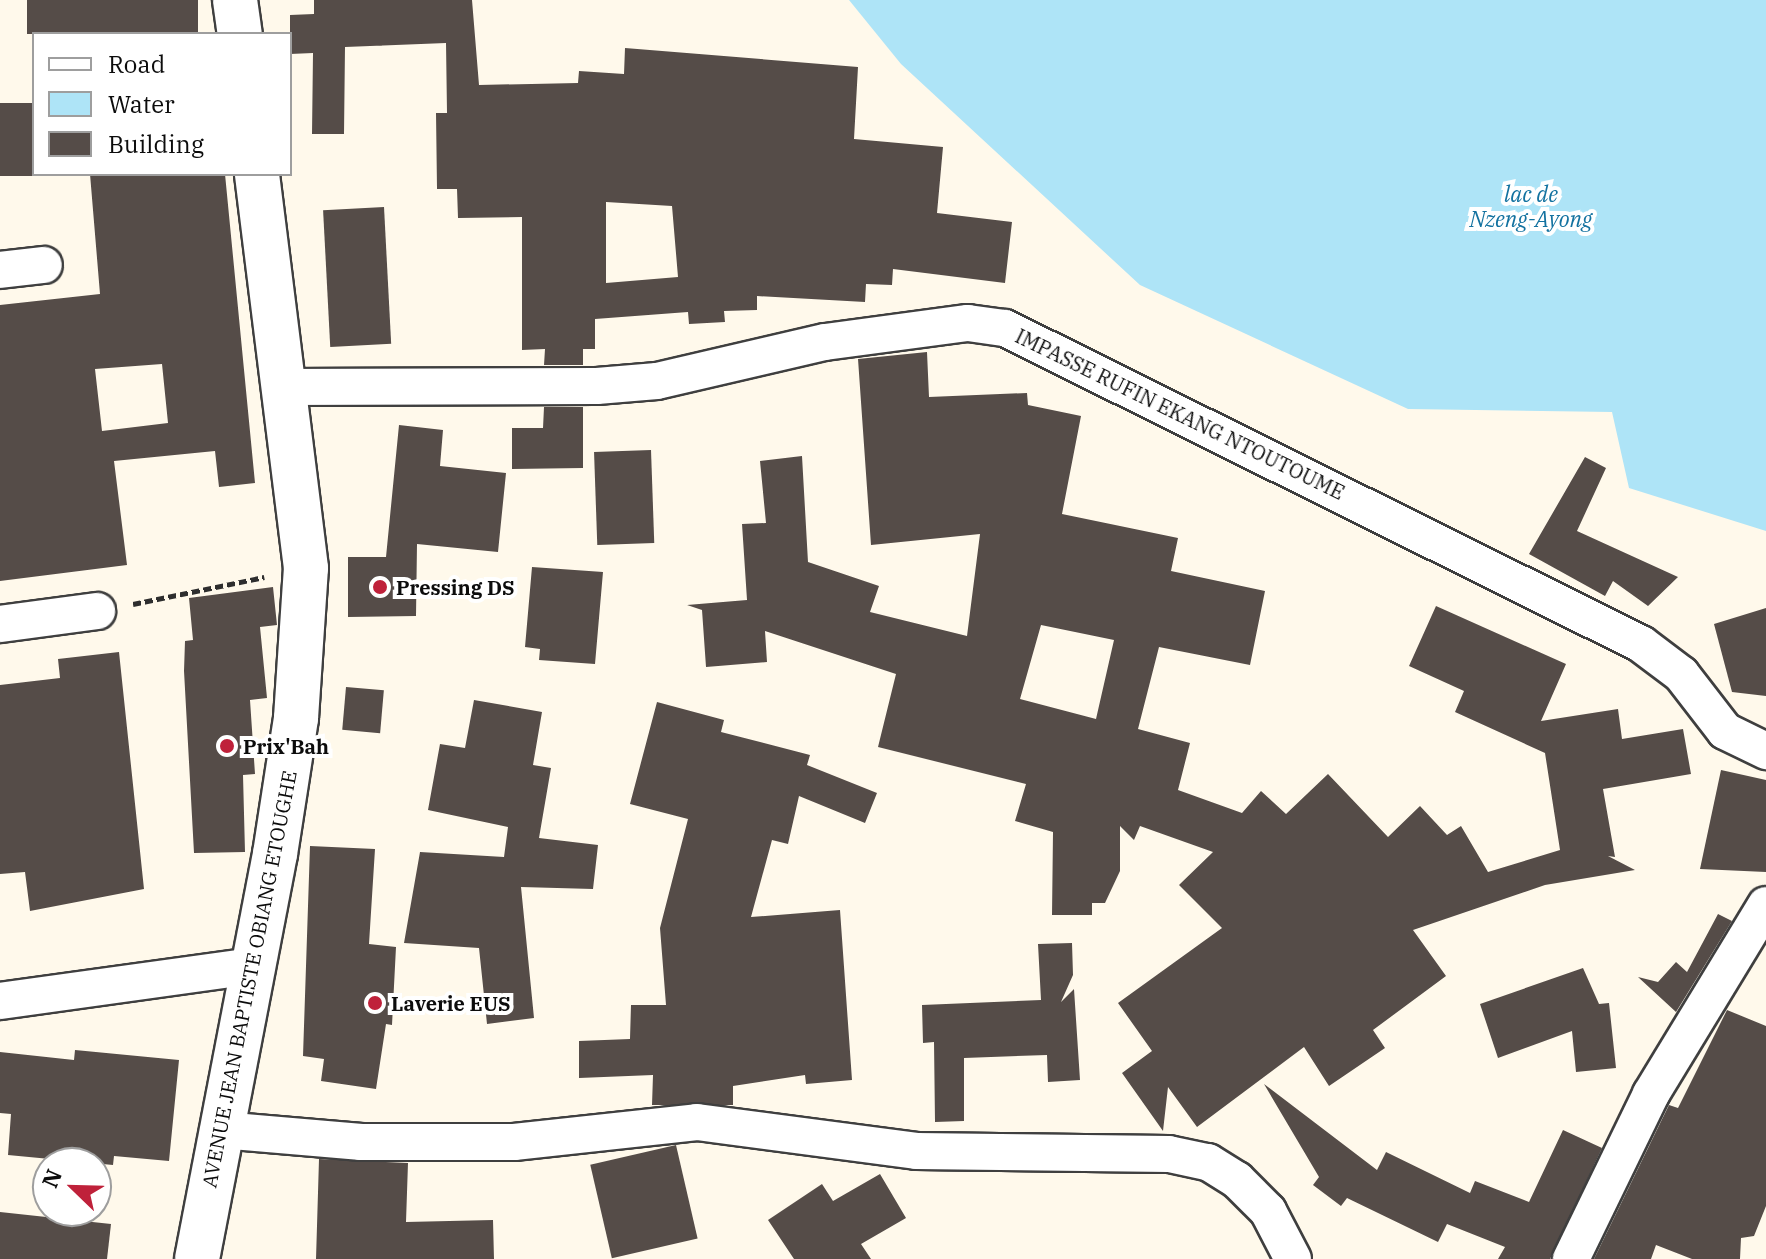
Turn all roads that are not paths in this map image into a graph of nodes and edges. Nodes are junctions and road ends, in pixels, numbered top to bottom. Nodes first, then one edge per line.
1 (235, 0) edge
2 (240, 32) edge
3 (257, 176) edge
4 (44, 265) dead end
5 (0, 270) edge
6 (283, 387) junction
7 (97, 611) road end
8 (0, 624) edge
9 (1766, 751) edge
10 (1766, 905) edge
11 (253, 966) junction
12 (0, 1001) edge
13 (221, 1130) junction
14 (197, 1259) edge
15 (1293, 1259) edge
16 (1571, 1259) edge

1 - 2 street
3 - 6 street, AVENUE JEAN BAPTISTE OBIANG ETOUGHE
4 - 5 street
6 - 9 street, IMPASSE RUFIN EKANG NTOUTOUME
6 - 11 street, AVENUE JEAN BAPTISTE OBIANG ETOUGHE
7 - 8 street
10 - 16 street
11 - 12 street
11 - 13 street, AVENUE JEAN BAPTISTE OBIANG ETOUGHE
13 - 14 street, AVENUE JEAN BAPTISTE OBIANG ETOUGHE
13 - 15 street

